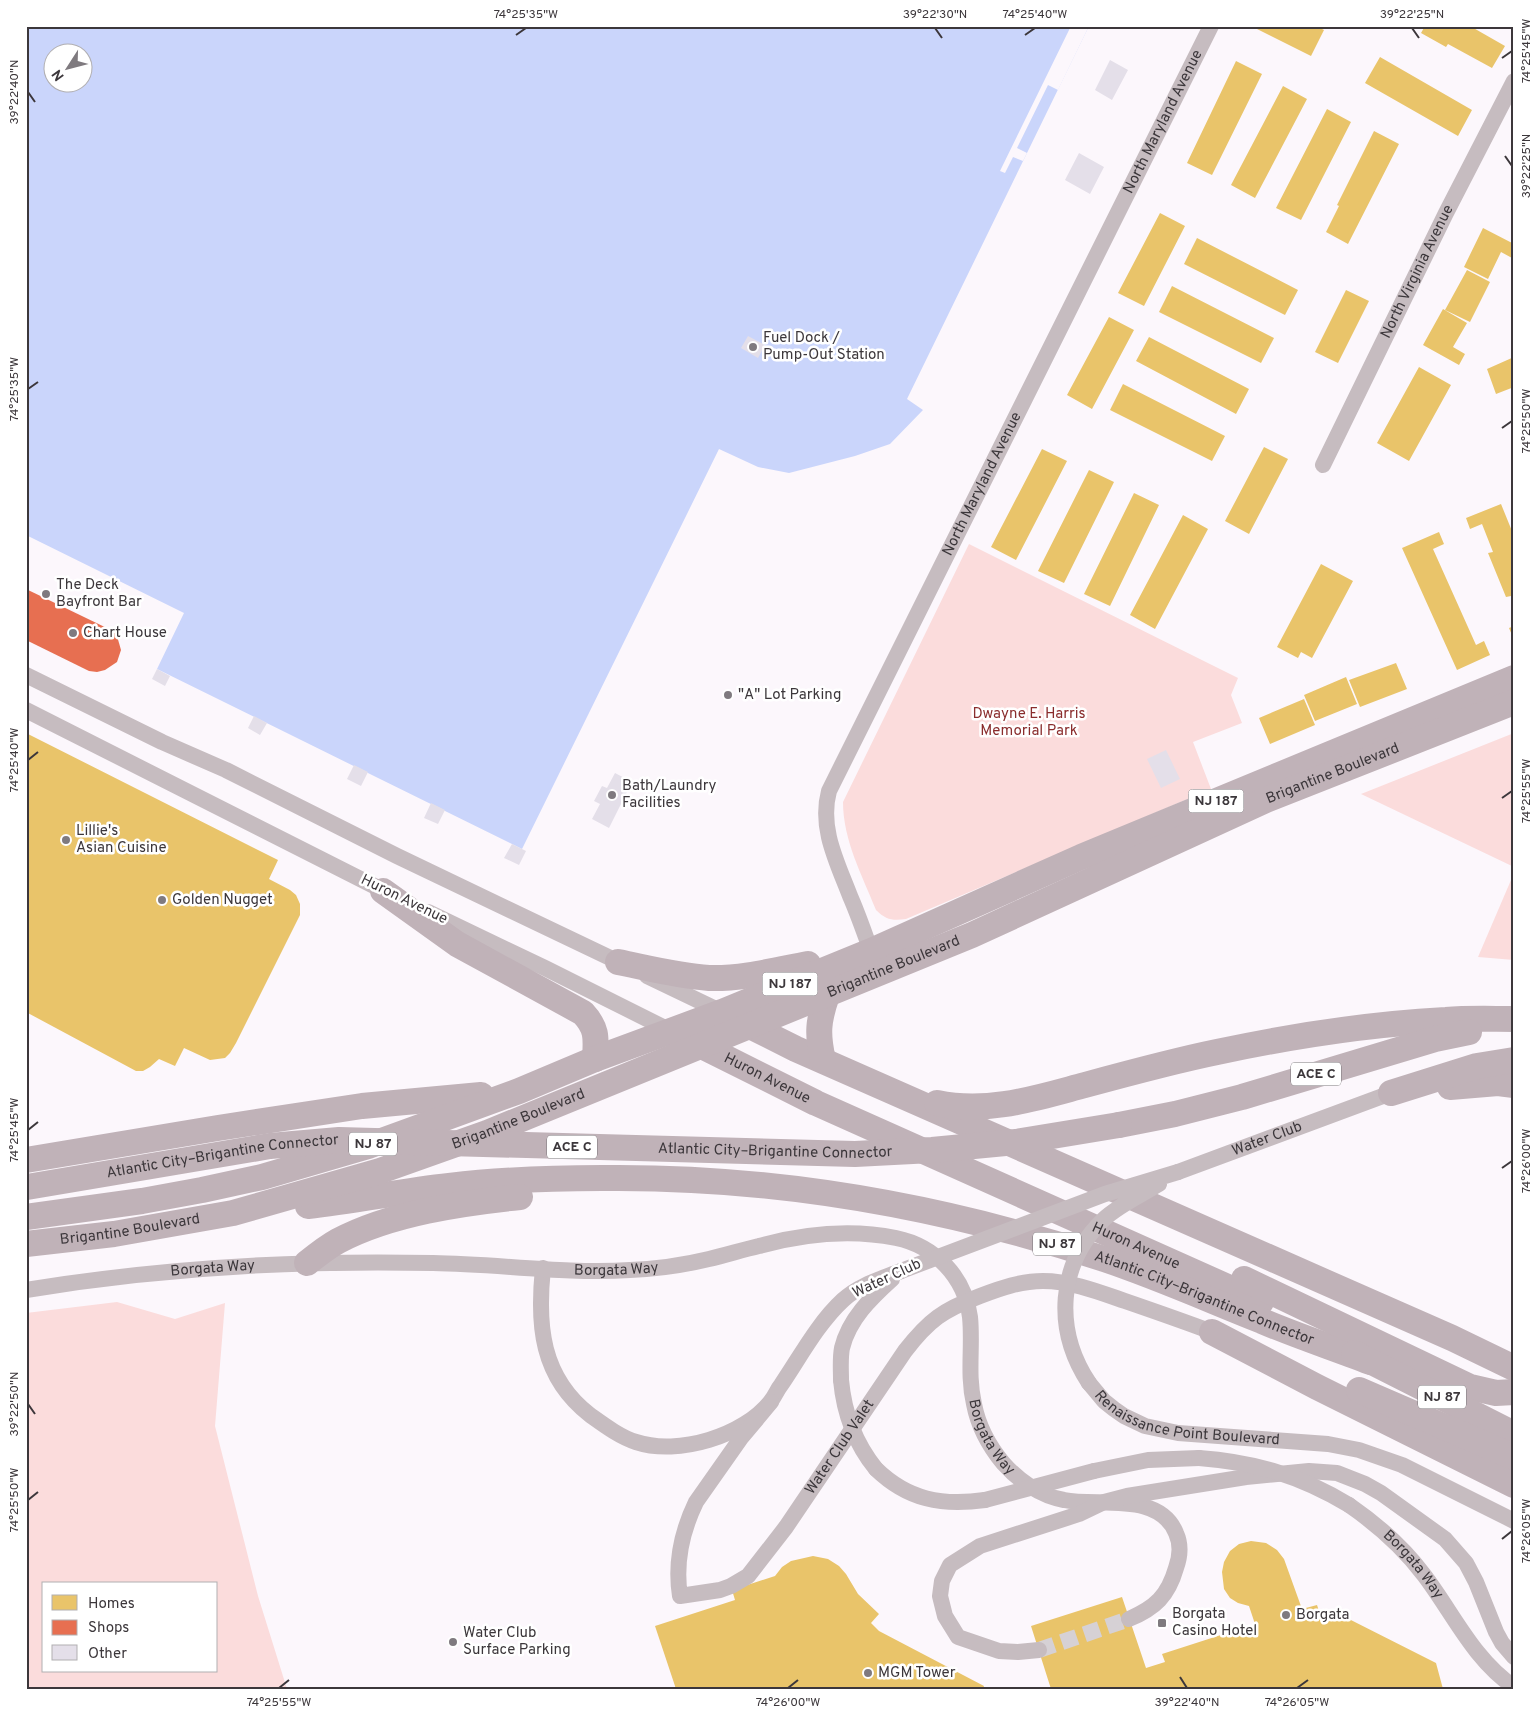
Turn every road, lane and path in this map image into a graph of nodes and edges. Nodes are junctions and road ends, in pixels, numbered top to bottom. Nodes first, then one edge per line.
1 (1210, 26) edge
2 (1514, 80) edge
3 (1323, 466) dead end
4 (26, 675) edge
5 (1514, 678) edge
6 (1514, 702) edge
7 (26, 710) edge
8 (1081, 857) junction
9 (1091, 882) junction
10 (383, 891) junction
11 (865, 953) junction
12 (618, 962) junction
13 (827, 995) junction
14 (722, 1012) junction
15 (1514, 1020) edge
16 (751, 1026) junction
17 (671, 1031) junction
18 (700, 1045) junction
19 (595, 1059) junction
20 (823, 1060) junction
21 (1514, 1060) edge
22 (1514, 1085) edge
23 (519, 1091) junction
24 (1391, 1093) junction
25 (907, 1097) junction
26 (26, 1160) edge
27 (1178, 1172) junction
28 (668, 1179) junction
29 (26, 1187) edge
30 (233, 1213) junction
31 (26, 1217) edge
32 (26, 1244) edge
33 (1141, 1247) junction
34 (307, 1264) junction
35 (543, 1268) junction
36 (901, 1271) junction
37 (26, 1290) edge
38 (967, 1301) junction
39 (1212, 1332) junction
40 (1370, 1362) junction
41 (1514, 1368) edge
42 (1514, 1392) edge
43 (771, 1402) junction
44 (1514, 1434) edge
45 (1514, 1457) edge
46 (1514, 1485) edge
47 (1104, 1502) junction
48 (1514, 1521) edge
49 (1129, 1619) tunnel mouth
50 (1039, 1650) tunnel mouth
51 (1514, 1657) edge
52 (1514, 1688) edge

1 - 11 street, North Maryland Avenue
2 - 3 street, North Virginia Avenue
4 - 12 street
5 - 8 main road, Brigantine Boulevard / NJ 187
6 - 9 main road, Brigantine Boulevard / NJ 187
7 - 10 street, Huron Avenue
8 - 9 main road
8 - 11 main road, Brigantine Boulevard / NJ 187
9 - 13 main road, Brigantine Boulevard / NJ 187
10 - 17 street, Huron Avenue
10 - 19 main road
11 - 12 main road
11 - 14 main road, Brigantine Boulevard / NJ 187
12 - 14 street
13 - 16 main road, Brigantine Boulevard / NJ 187
13 - 20 main road
14 - 16 main road
14 - 17 main road, Brigantine Boulevard / NJ 87
15 - 25 main road
15 - 29 main road, Atlantic City–Brigantine Connector / ACE C, bridge
16 - 18 main road, Brigantine Boulevard / NJ 187
16 - 20 main road
17 - 18 main road, Huron Avenue
17 - 19 main road, Brigantine Boulevard / NJ 87
18 - 30 main road, Brigantine Boulevard / NJ 187
18 - 33 main road, Huron Avenue
19 - 23 main road, Brigantine Boulevard / NJ 87
20 - 25 main road
21 - 24 main road
22 - 24 main road
23 - 26 main road
23 - 31 main road, Brigantine Boulevard / NJ 87
24 - 27 street, Water Club
25 - 41 main road
27 - 36 street, Water Club, bridge
27 - 48 street, Renaissance Point Boulevard, bridge
28 - 30 main road, Atlantic City–Brigantine Connector / NJ 87
28 - 34 main road
28 - 40 main road, Atlantic City–Brigantine Connector / NJ 87
30 - 32 main road, Brigantine Boulevard / NJ 87
33 - 40 main road, Huron Avenue
33 - 42 main road
34 - 35 street, Borgata Way
34 - 37 street, Borgata Way
35 - 38 street, Borgata Way
35 - 43 street, Water Club
36 - 43 street, Water Club
36 - 52 street, Borgata Way, bridge
38 - 39 street, Water Club Valet
38 - 43 street, Water Club Valet
38 - 47 street, Borgata Way
39 - 45 main road
39 - 46 main road
40 - 44 main road, Huron Avenue / NJ 87
47 - 49 street, Borgata Way
47 - 50 street, Borgata Way
47 - 51 street, Borgata Way

